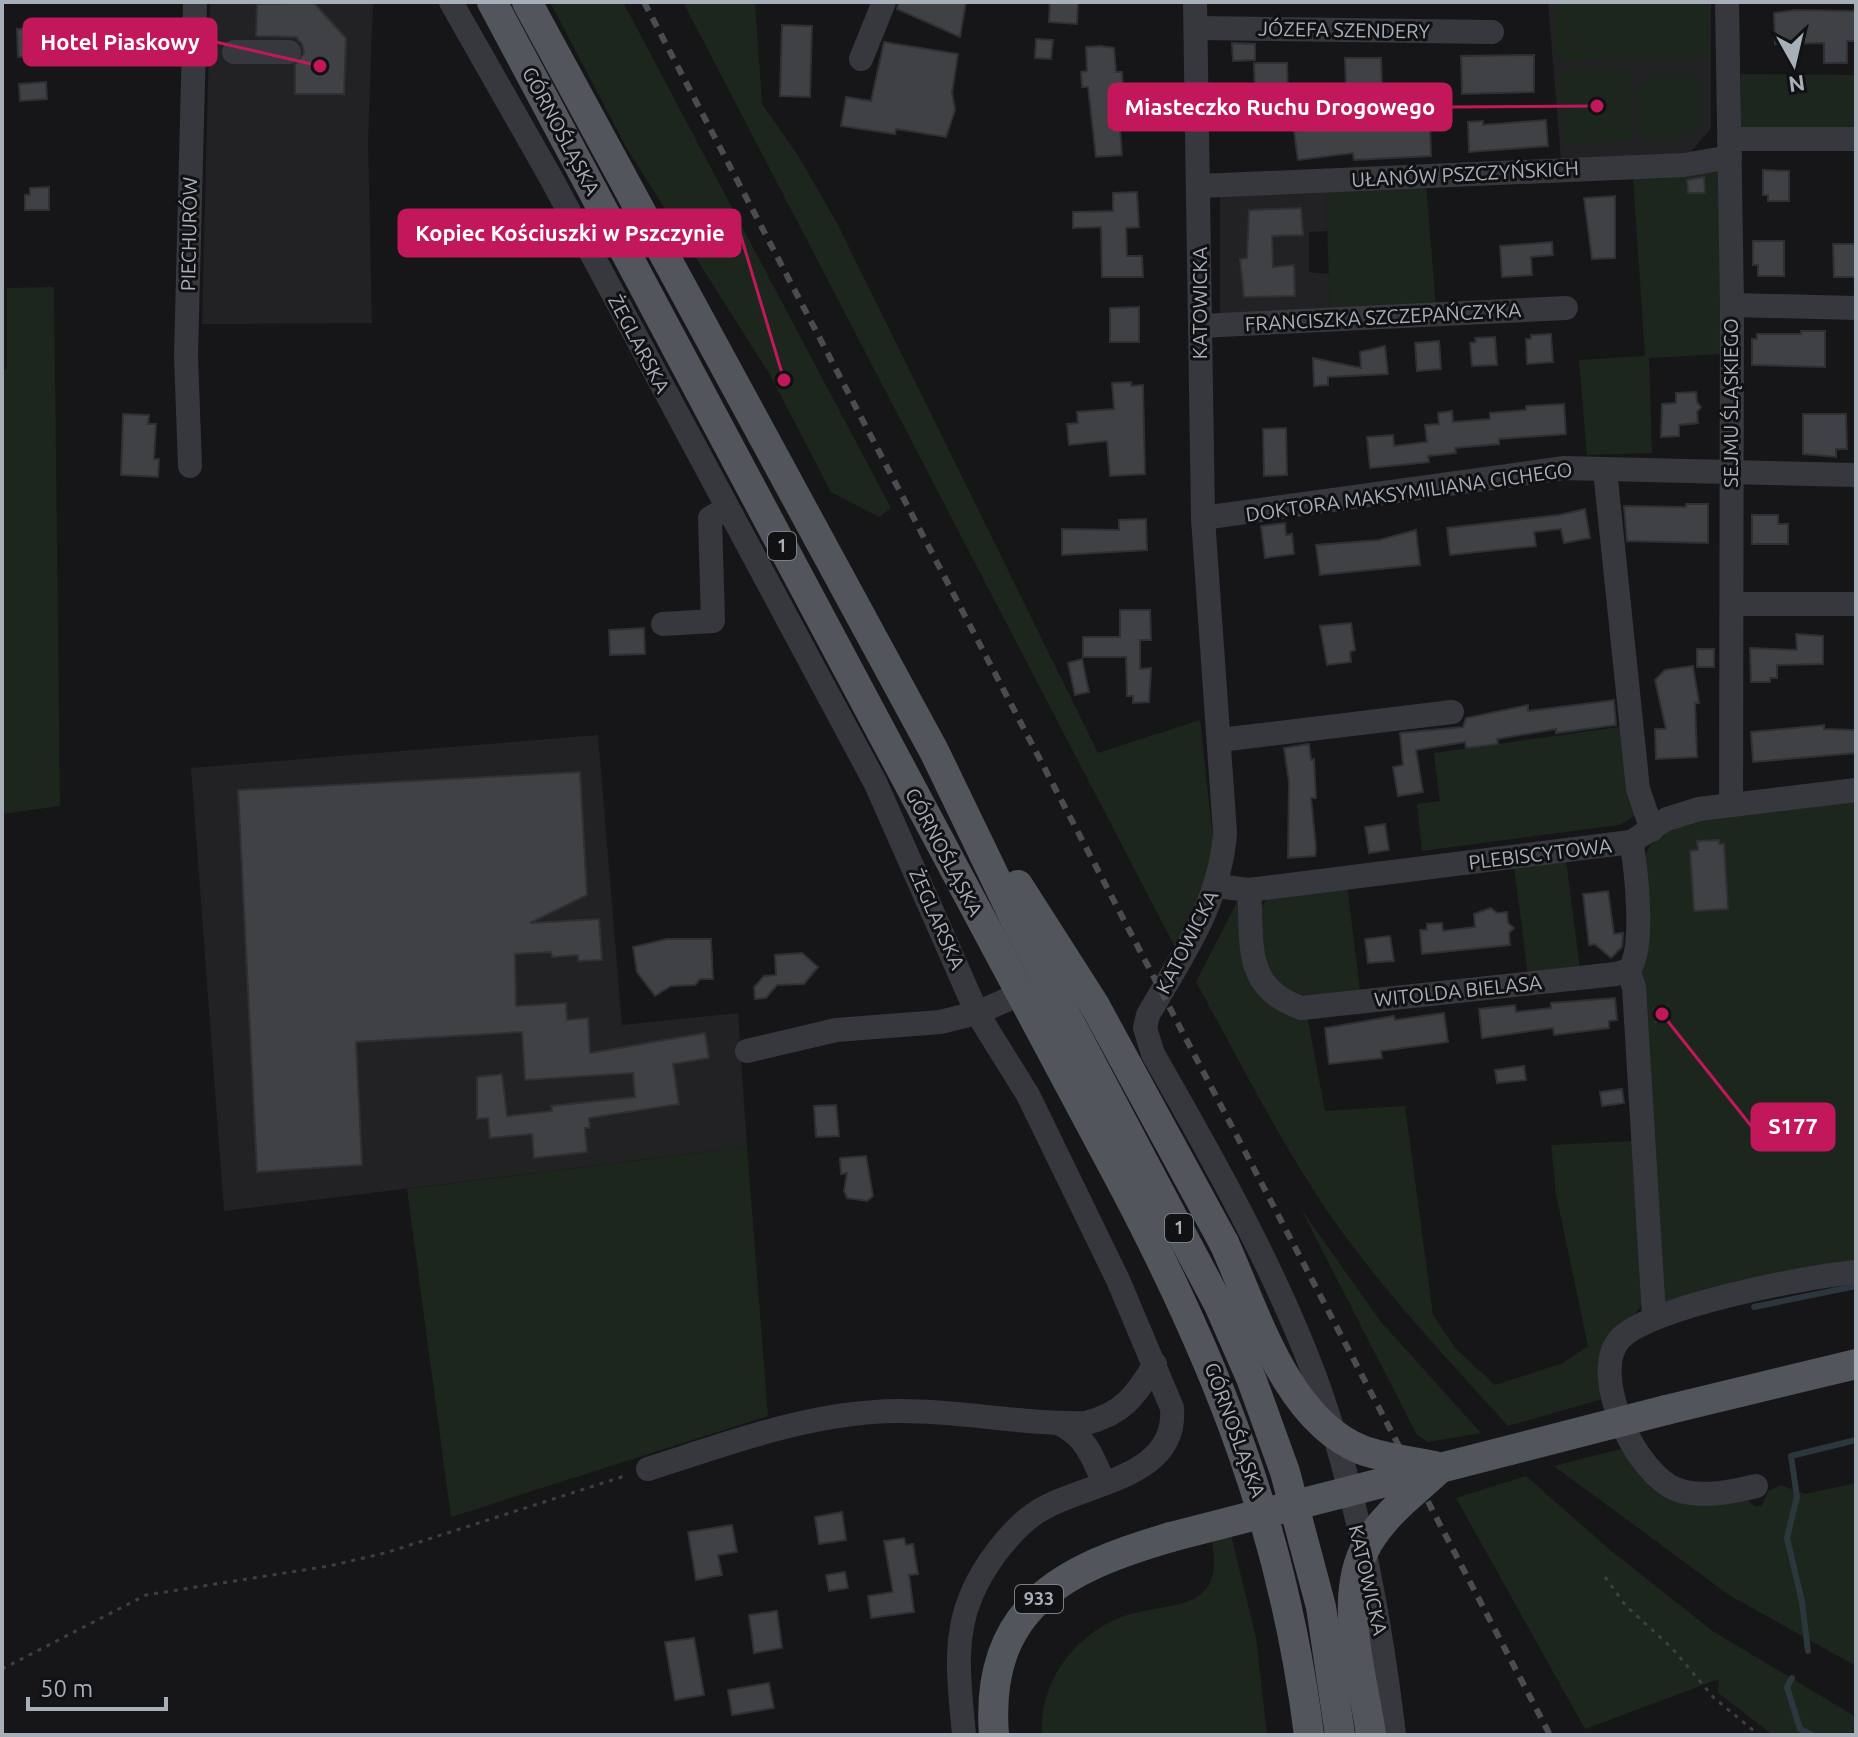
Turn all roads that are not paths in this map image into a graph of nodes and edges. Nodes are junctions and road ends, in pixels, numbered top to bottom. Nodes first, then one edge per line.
1 (195, 2) edge
2 (451, 2) edge
3 (492, 2) edge
4 (527, 2) edge
5 (884, 2) edge
6 (1195, 2) edge
7 (1727, 2) edge
8 (1196, 28) junction
9 (1492, 32) dead end
10 (234, 52) dead end
11 (289, 52) dead end
12 (861, 59) dead end
13 (1856, 139) edge
14 (1730, 148) junction
15 (1200, 186) junction
16 (1732, 305) junction
17 (1566, 308) dead end
18 (1856, 308) edge
19 (1200, 326) junction
20 (190, 466) dead end
21 (1605, 470) junction
22 (1730, 474) junction
23 (1856, 475) edge
24 (726, 509) junction
25 (1203, 518) junction
26 (1732, 604) junction
27 (1856, 604) edge
28 (663, 624) dead end
29 (1452, 712) dead end
30 (1220, 740) junction
31 (934, 751) junction
32 (1856, 790) edge
33 (1731, 805) junction
34 (1652, 830) junction
35 (1631, 842) junction
36 (1216, 886) junction
37 (1249, 890) junction
38 (1628, 970) junction
39 (1020, 994) junction
40 (977, 1013) junction
41 (747, 1051) dead end
42 (1856, 1272) edge
43 (1654, 1316) junction
44 (1155, 1364) junction
45 (1856, 1364) edge
46 (1060, 1424) junction
47 (1440, 1468) junction
48 (648, 1469) road end
49 (1103, 1481) junction
50 (1756, 1486) dead end
51 (1301, 1674) junction
52 (964, 1735) edge
53 (994, 1735) edge
54 (1296, 1735) edge
55 (1309, 1735) edge
56 (1340, 1735) edge
57 (1371, 1735) edge
58 (1394, 1735) edge

1 - 20 street, PIECHURÓW
2 - 24 street, ŻEGLARSKA
3 - 39 main road, GÓRNOŚLĄSKA / 1
4 - 31 main road, GÓRNOŚLĄSKA / 1
5 - 12 street
6 - 8 street, KATOWICKA
7 - 14 street, SEJMU ŚLĄSKIEGO
8 - 9 street, JÓZEFA SZENDERY
8 - 15 street, KATOWICKA
10 - 11 street
13 - 14 street, UŁANÓW PSZCZYŃSKICH
14 - 15 street, UŁANÓW PSZCZYŃSKICH
14 - 16 street, SEJMU ŚLĄSKIEGO
15 - 19 street, KATOWICKA
16 - 18 street
16 - 22 street, SEJMU ŚLĄSKIEGO
17 - 19 street, FRANCISZKA SZCZEPAŃCZYKA
19 - 25 street, KATOWICKA
21 - 22 street, DOKTORA MAKSYMILIANA CICHEGO
21 - 25 street, DOKTORA MAKSYMILIANA CICHEGO
21 - 34 street
22 - 23 street, DOKTORA MAKSYMILIANA CICHEGO
22 - 26 street, SEJMU ŚLĄSKIEGO
24 - 28 street
24 - 40 street, ŻEGLARSKA
25 - 30 street, KATOWICKA
26 - 27 street
26 - 33 street, SEJMU ŚLĄSKIEGO
29 - 30 street
30 - 36 street, KATOWICKA
31 - 47 main road, bridge
31 - 56 main road, GÓRNOŚLĄSKA / 1
32 - 33 street, PLEBISCYTOWA
33 - 34 street, PLEBISCYTOWA
34 - 35 street, PLEBISCYTOWA
35 - 37 street, PLEBISCYTOWA
35 - 38 street
36 - 37 street, PLEBISCYTOWA
36 - 58 street, KATOWICKA
37 - 38 street, WITOLDA BIELASA
38 - 43 street
39 - 40 street
39 - 51 main road, GÓRNOŚLĄSKA / 1
40 - 41 street
40 - 44 street, ŻEGLARSKA
42 - 43 street
43 - 50 street
44 - 46 street
44 - 49 street, ŻEGLARSKA
45 - 47 main road, 933, bridge
46 - 48 street
46 - 49 street
47 - 53 main road, 933, bridge
47 - 57 main road, bridge
49 - 52 street, ŻEGLARSKA
51 - 54 main road
51 - 55 main road, GÓRNOŚLĄSKA / 1

